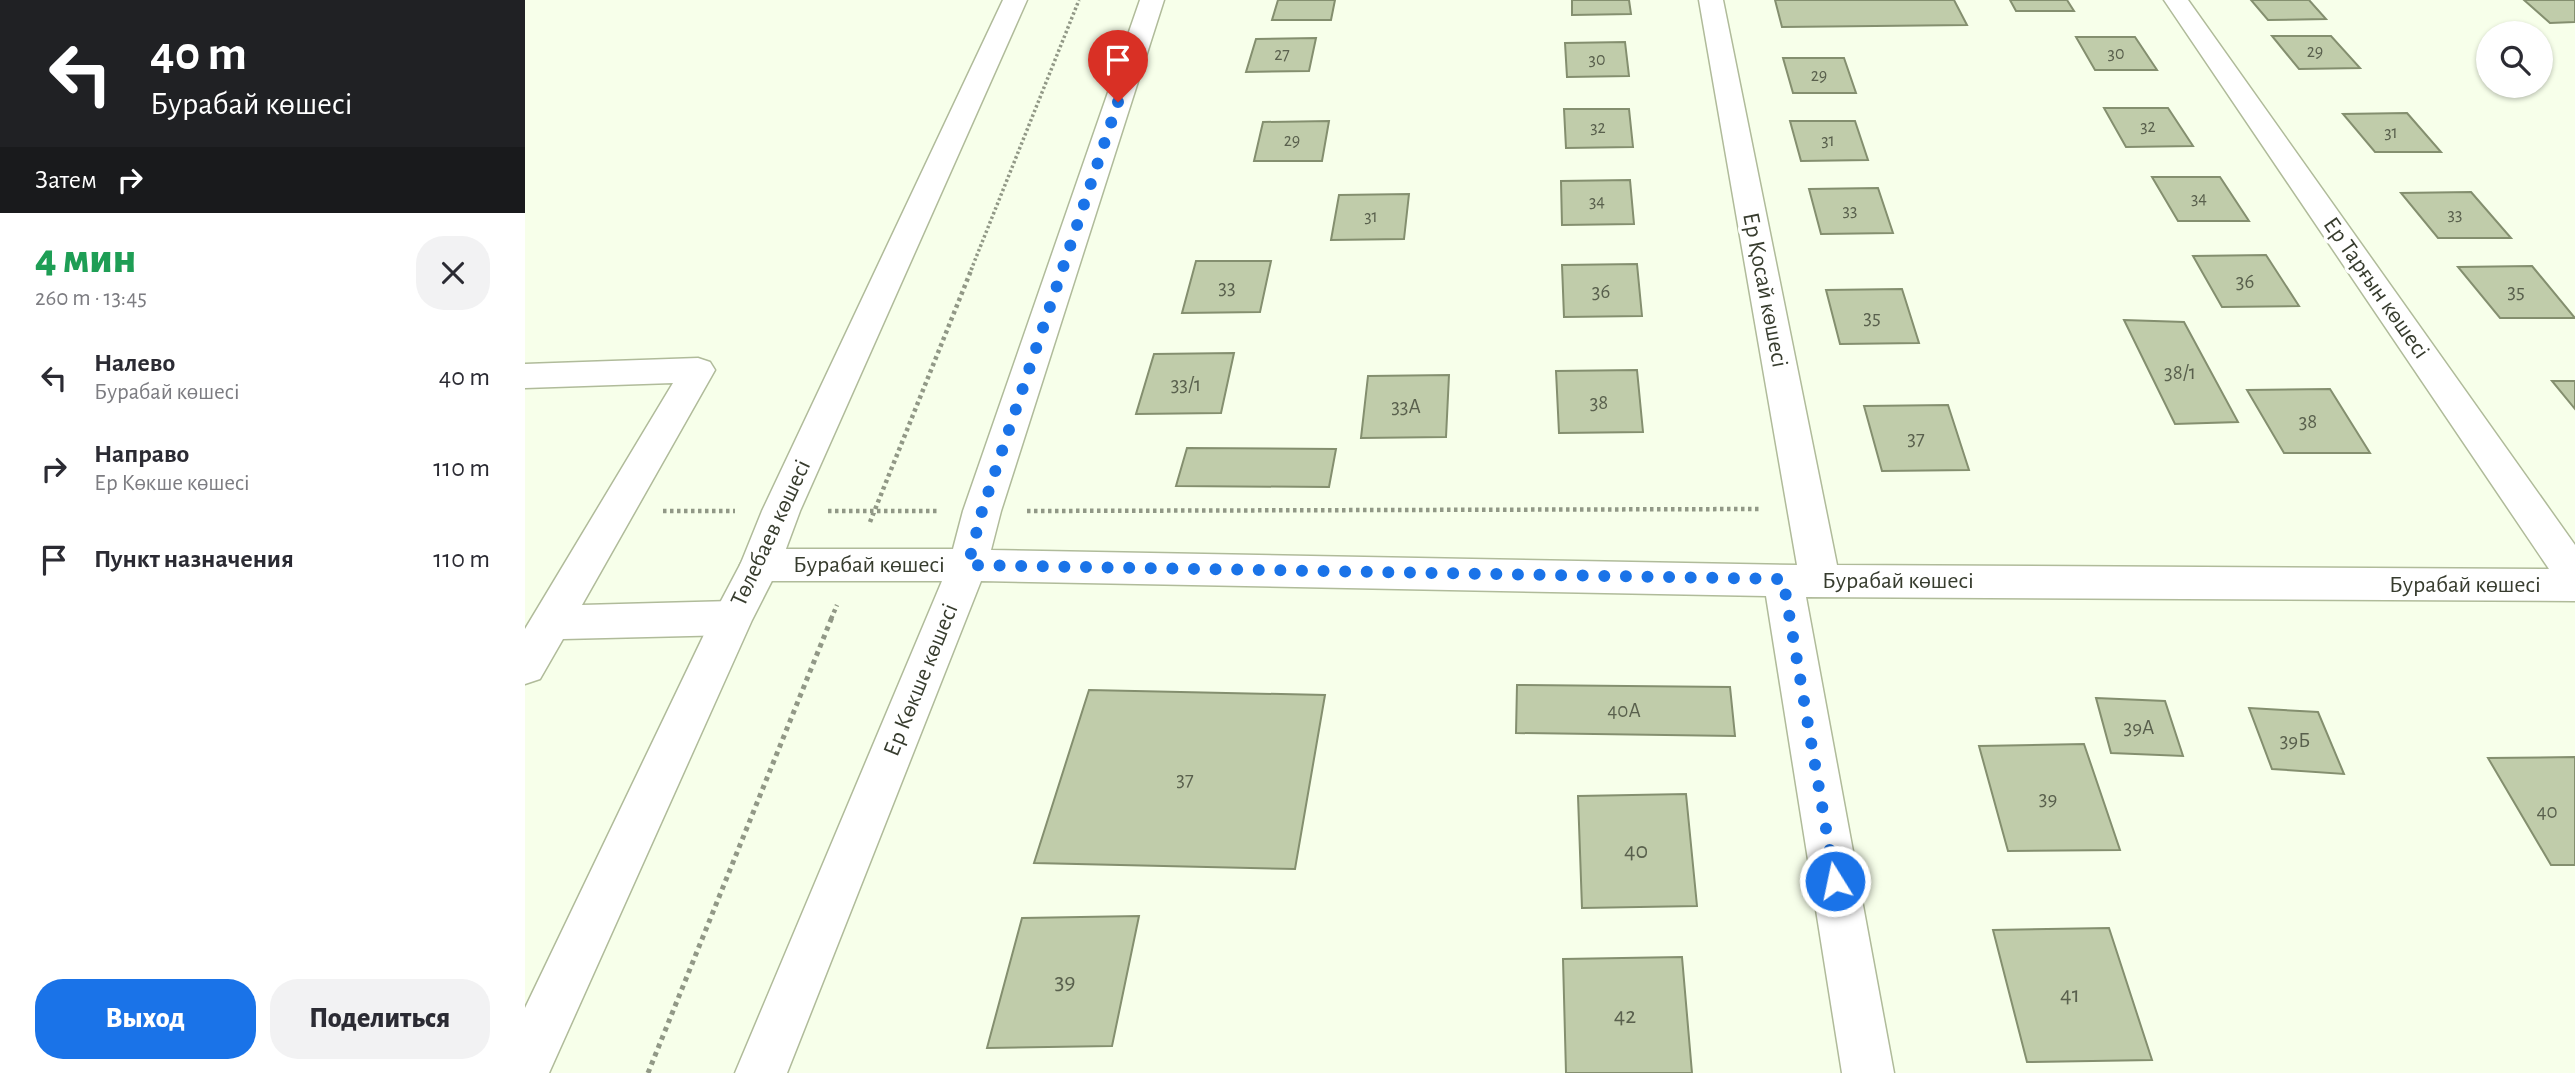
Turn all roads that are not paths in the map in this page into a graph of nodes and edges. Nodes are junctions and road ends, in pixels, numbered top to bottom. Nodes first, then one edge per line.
1 (1015, 0) edge
2 (1152, 0) edge
3 (1711, 0) edge
4 (2176, 0) edge
5 (525, 376) edge
6 (760, 565) junction
7 (968, 565) junction
8 (2575, 576) edge
9 (1802, 580) junction
10 (2575, 585) edge
11 (732, 618) junction
12 (551, 622) junction
13 (525, 666) edge
14 (525, 1066) edge
15 (761, 1073) edge
16 (1868, 1073) edge

1 - 6 street, Төлебаев көшесі
2 - 7 street, Ер Көкше көшесі
3 - 9 street, Ер Қосай көшесі
4 - 8 street, Ер Тарғын көшесі
5 - 12 street
6 - 7 street, Бурабай көшесі
6 - 11 street, Төлебаев көшесі
7 - 9 street, Бурабай көшесі
7 - 15 street, Ер Көкше көшесі
9 - 10 street, Бурабай көшесі
9 - 16 street, Ер Қосай көшесі
11 - 12 street
11 - 14 street, Төлебаев көшесі
12 - 13 street

